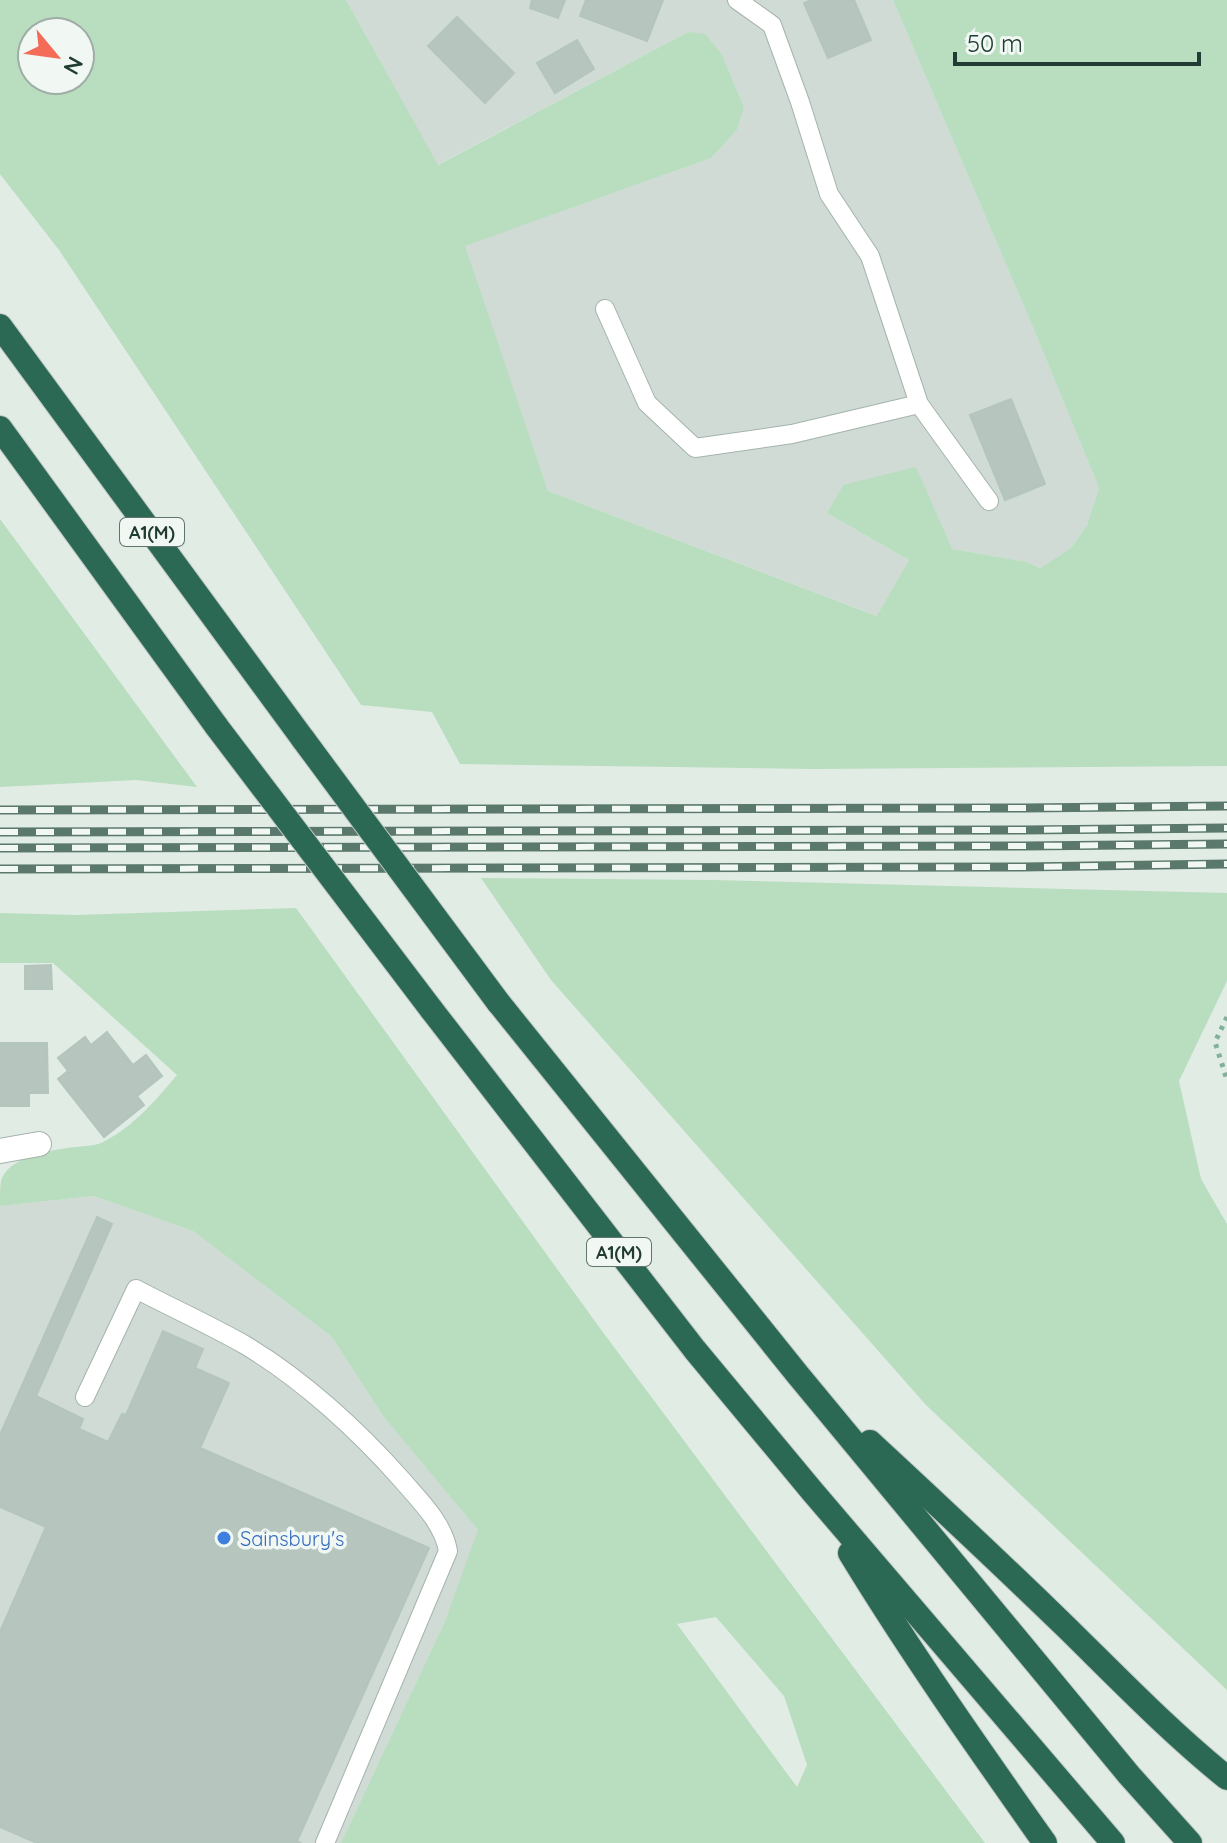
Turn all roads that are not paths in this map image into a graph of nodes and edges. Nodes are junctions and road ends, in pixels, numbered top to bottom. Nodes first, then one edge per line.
1 (737, 0) edge
2 (605, 309) dead end
3 (0, 326) edge
4 (919, 404) junction
5 (0, 428) edge
6 (989, 501) dead end
7 (39, 1144) dead end
8 (0, 1151) edge
9 (798, 1375) junction
10 (85, 1397) dead end
11 (812, 1491) junction
12 (1227, 1778) edge
13 (325, 1843) edge
14 (1045, 1843) edge
15 (1113, 1843) edge
16 (1190, 1843) edge

1 - 4 lane
2 - 4 lane
3 - 9 highway, A1(M), bridge
4 - 6 lane
5 - 11 highway, A1(M), bridge
7 - 8 street
9 - 12 highway
9 - 16 highway, A1(M)
10 - 13 lane
11 - 14 highway
11 - 15 highway, A1(M)

